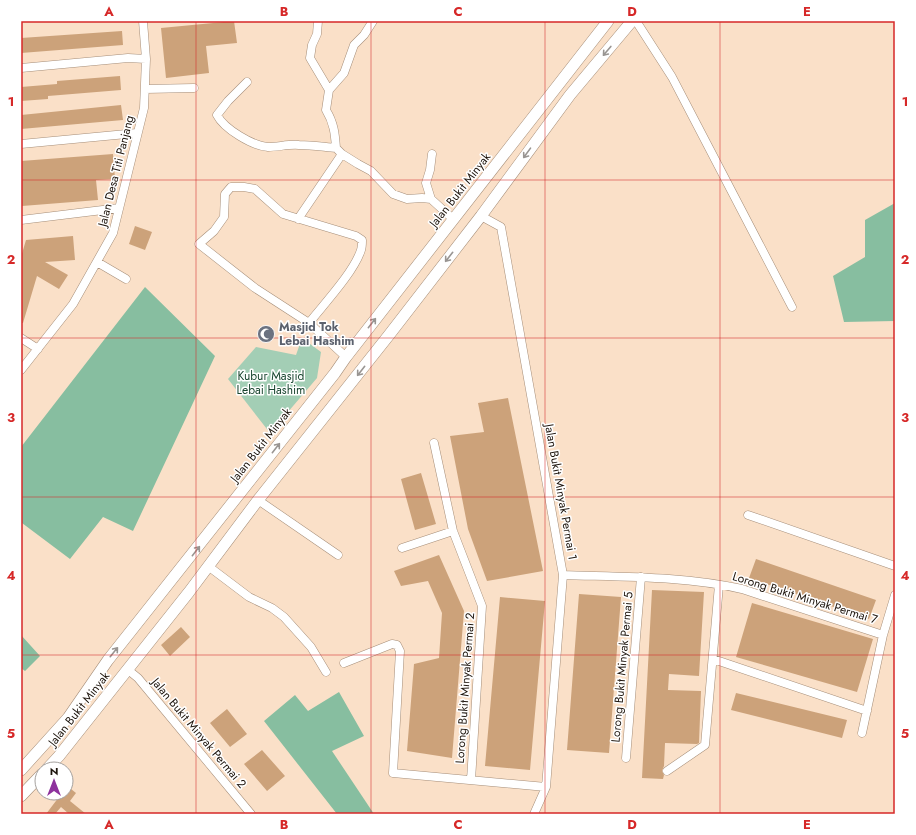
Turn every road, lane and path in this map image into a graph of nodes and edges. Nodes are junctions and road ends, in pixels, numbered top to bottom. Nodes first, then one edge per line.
1 (143, 21) edge
2 (318, 21) edge
3 (373, 21) edge
4 (608, 21) edge
5 (632, 21) edge
6 (636, 21) edge
7 (146, 59) junction
8 (21, 68) edge
9 (247, 82) dead end
10 (194, 88) dead end
11 (144, 89) junction
12 (329, 90) junction
13 (138, 133) junction
14 (21, 144) edge
15 (339, 151) junction
16 (432, 154) dead end
17 (431, 199) junction
18 (119, 208) junction
19 (481, 216) junction
20 (298, 218) junction
21 (453, 219) junction
22 (21, 220) edge
23 (96, 262) junction
24 (126, 279) dead end
25 (792, 307) dead end
26 (309, 323) junction
27 (21, 338) edge
28 (38, 349) junction
29 (346, 357) junction
30 (21, 370) edge
31 (434, 443) dead end
32 (243, 489) junction
33 (258, 500) junction
34 (228, 509) junction
35 (748, 515) dead end
36 (244, 518) junction
37 (453, 531) junction
38 (402, 548) dead end
39 (338, 555) dead end
40 (208, 566) junction
41 (895, 566) edge
42 (563, 575) junction
43 (641, 577) junction
44 (719, 585) junction
45 (895, 595) edge
46 (883, 635) junction
47 (713, 659) junction
48 (344, 663) dead end
49 (128, 669) junction
50 (326, 672) dead end
51 (866, 711) junction
52 (862, 733) dead end
53 (626, 758) dead end
54 (55, 761) edge
55 (21, 770) edge
56 (667, 771) dead end
57 (471, 780) junction
58 (34, 782) edge
59 (546, 787) junction
60 (21, 796) edge
61 (251, 814) edge
62 (534, 814) edge

1 - 7 street, Jalan Desa Titi Panjang
2 - 12 street
3 - 12 street
4 - 21 main road, Jalan Bukit Minyak
5 -> 19 main road, Jalan Bukit Minyak
6 - 25 street
7 - 8 street
7 - 11 street, Jalan Desa Titi Panjang
9 - 15 street
10 - 11 street
11 - 13 street, Jalan Desa Titi Panjang
12 - 15 street
13 - 14 street
13 - 18 street, Jalan Desa Titi Panjang
15 - 17 street
15 - 20 street
16 - 17 street
17 - 21 street
18 - 22 street
18 - 23 street, Jalan Desa Titi Panjang
19 -> 33 main road, Jalan Bukit Minyak
19 - 42 street, Jalan Bukit Minyak Permai 1
20 - 26 street
20 - 26 street
29 -> 21 main road, Jalan Bukit Minyak
23 - 24 street
23 - 28 street, Jalan Desa Titi Panjang
26 - 29 street
27 - 28 street
28 - 30 street, Jalan Desa Titi Panjang
32 -> 29 main road, Jalan Bukit Minyak
31 - 37 street, Lorong Bukit Minyak Permai 2
32 - 33 main road
32 - 34 main road, Jalan Bukit Minyak
33 - 36 main road, Jalan Bukit Minyak
33 - 39 street
34 - 36 main road
55 -> 34 main road, Jalan Bukit Minyak
35 - 41 street
36 - 40 main road, Jalan Bukit Minyak
37 - 38 street
37 - 57 street, Lorong Bukit Minyak Permai 2
40 - 49 main road, Jalan Bukit Minyak
40 - 50 street
42 - 43 street, Lorong Bukit Minyak Permai 7
42 - 59 street, Jalan Bukit Minyak Permai 1
43 - 44 street, Lorong Bukit Minyak Permai 7
43 - 53 street, Lorong Bukit Minyak Permai 5
44 - 46 street, Lorong Bukit Minyak Permai 7
44 - 47 street
45 - 46 street
46 - 51 street
47 - 51 street
47 - 56 street
48 - 57 street
49 - 54 main road, Jalan Bukit Minyak
49 - 61 street, Jalan Bukit Minyak Permai 2
51 - 52 street
57 - 59 street
58 - 60 main road
59 - 62 street, Jalan Bukit Minyak Permai 1

